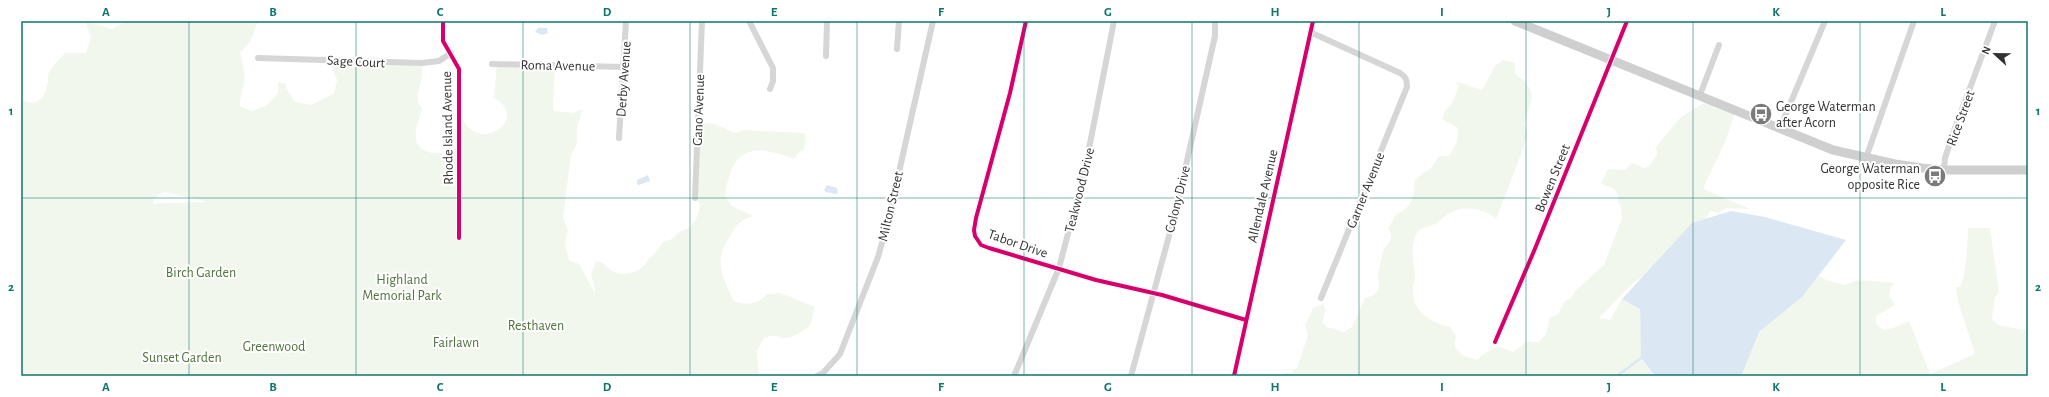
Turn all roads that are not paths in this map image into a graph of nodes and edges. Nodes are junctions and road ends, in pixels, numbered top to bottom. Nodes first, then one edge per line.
1 (443, 21) edge
2 (626, 21) edge
3 (702, 21) edge
4 (750, 21) edge
5 (827, 21) edge
6 (899, 21) edge
7 (933, 21) edge
8 (1026, 21) edge
9 (1114, 21) edge
10 (1215, 21) edge
11 (1313, 21) edge
12 (1515, 21) edge
13 (1627, 21) edge
14 (1825, 21) edge
15 (1914, 21) edge
16 (1995, 21) edge
17 (1528, 23) edge
18 (1310, 32) junction
19 (1720, 45) dead end
20 (897, 49) dead end
21 (451, 54) junction
22 (826, 56) dead end
23 (258, 58) dead end
24 (1610, 59) junction
25 (492, 64) dead end
26 (624, 67) junction
27 (770, 89) dead end
28 (1700, 95) junction
29 (1780, 128) junction
30 (619, 138) dead end
31 (1866, 158) junction
32 (1944, 170) junction
33 (2028, 170) edge
34 (695, 198) dead end
35 (459, 238) dead end
36 (1059, 268) junction
37 (1153, 293) junction
38 (1321, 298) dead end
39 (1246, 320) junction
40 (1494, 342) dead end
41 (817, 376) edge
42 (1014, 376) edge
43 (1131, 376) edge
44 (1234, 376) edge

1 - 21 street, Rhode Island Avenue
2 - 26 street, Derby Avenue
3 - 34 street, Gano Avenue
4 - 27 street
5 - 22 street
6 - 20 street
7 - 41 street, Milton Street
8 - 36 street, Tabor Drive
9 - 36 street, Teakwood Drive
10 - 37 street, Colony Drive
11 - 18 street, Allendale Avenue
12 - 17 main road
13 - 24 street, Bowen Street
14 - 29 street
15 - 31 street
16 - 32 street, Rice Street
17 - 24 main road
18 - 38 street, Garner Avenue
18 - 39 street, Allendale Avenue
19 - 28 street
21 - 23 street, Sage Court
21 - 35 street, Rhode Island Avenue
24 - 28 main road
24 - 40 street, Bowen Street
25 - 26 street, Roma Avenue
26 - 30 street, Derby Avenue
28 - 29 main road
29 - 31 main road
31 - 32 main road
32 - 33 main road
36 - 37 street, Tabor Drive
36 - 42 street, Teakwood Drive
37 - 39 street, Tabor Drive
37 - 43 street, Colony Drive
39 - 44 street, Allendale Avenue

